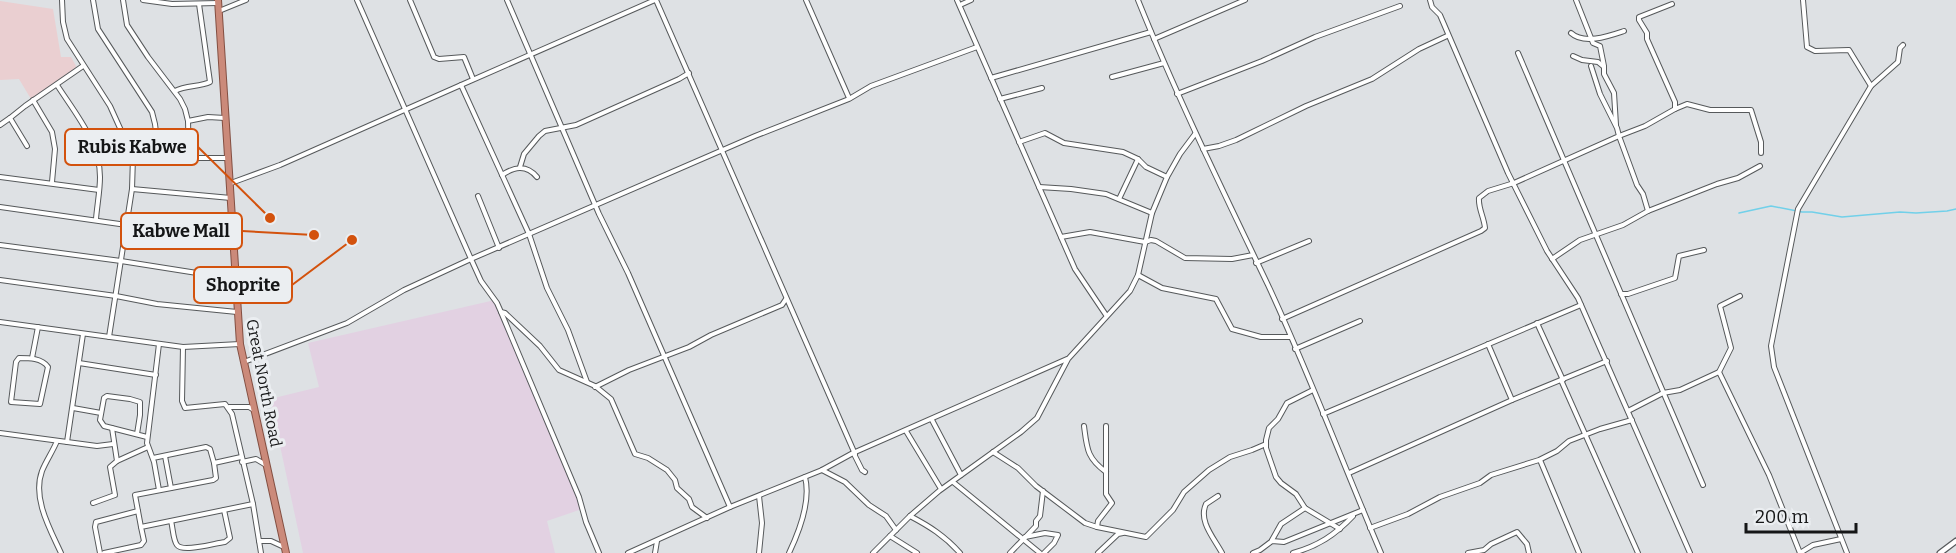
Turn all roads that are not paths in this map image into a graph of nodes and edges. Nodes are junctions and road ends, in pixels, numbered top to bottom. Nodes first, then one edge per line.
1 (62, 0) edge
2 (93, 0) edge
3 (123, 0) edge
4 (143, 0) edge
5 (246, 0) edge
6 (357, 0) edge
7 (410, 0) edge
8 (507, 0) edge
9 (656, 0) edge
10 (806, 0) edge
11 (957, 0) edge
12 (971, 0) edge
13 (1138, 0) edge
14 (1245, 0) edge
15 (1430, 0) edge
16 (1576, 0) edge
17 (1803, 0) edge
18 (218, 2) edge
19 (199, 4) junction
20 (1672, 4) dead end
21 (960, 5) junction
22 (1400, 6) dead end
23 (218, 12) junction
24 (1624, 31) dead end
25 (1151, 32) junction
26 (1571, 33) dead end
27 (1447, 36) junction
28 (1592, 38) junction
29 (1154, 39) junction
30 (1903, 45) dead end
31 (977, 46) junction
32 (1518, 53) dead end
33 (530, 54) junction
34 (1573, 56) dead end
35 (1164, 63) junction
36 (83, 66) junction
37 (1591, 66) dead end
38 (1604, 67) junction
39 (689, 73) junction
40 (1113, 77) dead end
41 (991, 78) junction
42 (473, 79) junction
43 (461, 85) junction
44 (57, 86) junction
45 (1871, 86) junction
46 (1042, 88) dead end
47 (175, 91) junction
48 (1177, 94) junction
49 (849, 99) junction
50 (1000, 99) junction
51 (33, 100) junction
52 (1675, 109) junction
53 (406, 110) junction
54 (10, 118) junction
55 (225, 118) junction
56 (188, 121) junction
57 (0, 125) edge
58 (562, 126) junction
59 (1617, 128) junction
60 (1195, 134) junction
61 (1619, 136) junction
62 (1019, 142) junction
63 (27, 146) dead end
64 (1203, 149) junction
65 (722, 152) junction
66 (1761, 153) dead end
67 (159, 156) junction
68 (133, 157) junction
69 (189, 158) junction
70 (228, 158) junction
71 (1138, 159) junction
72 (1563, 161) junction
73 (1760, 166) dead end
74 (520, 167) junction
75 (502, 175) junction
76 (0, 177) edge
77 (537, 177) dead end
78 (1167, 177) junction
79 (52, 182) junction
80 (230, 183) junction
81 (1514, 183) junction
82 (1039, 187) junction
83 (132, 189) junction
84 (99, 190) junction
85 (478, 196) dead end
86 (231, 198) junction
87 (1119, 199) junction
88 (596, 205) junction
89 (0, 207) edge
90 (1648, 211) junction
91 (1152, 213) junction
92 (96, 219) junction
93 (126, 224) junction
94 (529, 234) junction
95 (1596, 234) junction
96 (1061, 237) junction
97 (232, 240) junction
98 (1308, 241) dead end
99 (1145, 242) junction
100 (0, 245) edge
101 (500, 248) junction
102 (1704, 250) dead end
103 (1252, 255) junction
104 (471, 259) junction
105 (1552, 259) junction
106 (122, 261) junction
107 (1256, 263) junction
108 (1138, 275) junction
109 (235, 279) junction
110 (0, 280) edge
111 (1622, 294) junction
112 (116, 296) junction
113 (1740, 296) dead end
114 (785, 301) junction
115 (1581, 305) junction
116 (237, 312) junction
117 (501, 312) junction
118 (1106, 315) junction
119 (1282, 319) junction
120 (1360, 321) dead end
121 (0, 322) edge
122 (1537, 323) junction
123 (38, 327) junction
124 (83, 334) junction
125 (110, 337) junction
126 (1290, 337) junction
127 (159, 344) junction
128 (240, 344) junction
129 (1488, 344) junction
130 (183, 347) junction
131 (1295, 349) junction
132 (664, 356) junction
133 (32, 358) junction
134 (1068, 359) junction
135 (1607, 361) junction
136 (244, 362) junction
137 (79, 363) junction
138 (1719, 372) junction
139 (156, 375) junction
140 (1562, 380) junction
141 (587, 383) junction
142 (595, 387) junction
143 (1313, 390) junction
144 (1663, 393) junction
145 (1512, 400) junction
146 (229, 407) junction
147 (73, 408) junction
148 (255, 410) junction
149 (1628, 411) junction
150 (101, 413) junction
151 (1323, 414) junction
152 (932, 420) junction
153 (1632, 420) junction
154 (1084, 426) dead end
155 (1106, 426) dead end
156 (112, 428) junction
157 (906, 431) junction
158 (0, 433) edge
159 (137, 434) junction
160 (1586, 436) junction
161 (147, 437) junction
162 (57, 441) junction
163 (68, 442) junction
164 (113, 444) junction
165 (1266, 444) junction
166 (148, 447) junction
167 (993, 452) junction
168 (854, 454) junction
169 (165, 456) junction
170 (153, 458) junction
171 (242, 459) junction
172 (1540, 459) junction
173 (117, 460) junction
174 (214, 463) junction
175 (266, 465) junction
176 (822, 470) junction
177 (865, 472) dead end
178 (1106, 472) junction
179 (1349, 473) junction
180 (961, 475) junction
181 (805, 477) junction
182 (953, 482) junction
183 (1703, 485) dead end
184 (171, 488) junction
185 (941, 489) junction
186 (159, 490) junction
187 (1042, 491) junction
188 (759, 496) junction
189 (1218, 496) dead end
190 (93, 503) dead end
191 (253, 504) junction
192 (730, 507) junction
193 (1305, 508) junction
194 (224, 510) junction
195 (1363, 510) junction
196 (138, 511) junction
197 (1356, 513) junction
198 (910, 516) junction
199 (707, 518) junction
200 (171, 521) junction
201 (1330, 524) junction
202 (141, 527) junction
203 (1097, 527) junction
204 (1370, 528) junction
205 (1340, 529) junction
206 (896, 530) junction
207 (1124, 532) junction
208 (890, 536) junction
209 (1023, 538) junction
210 (1841, 539) junction
211 (657, 540) junction
212 (1272, 541) junction
213 (1956, 541) edge
214 (259, 542) junction
215 (286, 551) edge
216 (61, 553) edge
217 (102, 553) edge
218 (261, 553) edge
219 (599, 553) edge
220 (628, 553) edge
221 (655, 553) edge
222 (759, 553) edge
223 (789, 553) edge
224 (873, 553) edge
225 (917, 553) edge
226 (960, 553) edge
227 (1010, 553) edge
228 (1042, 553) edge
229 (1098, 553) edge
230 (1222, 553) edge
231 (1253, 553) edge
232 (1293, 553) edge
233 (1381, 553) edge
234 (1468, 553) edge
235 (1528, 553) edge
236 (1579, 553) edge
237 (1638, 553) edge
238 (1690, 553) edge
239 (1800, 553) edge
240 (1847, 553) edge
241 (1940, 553) edge

1 - 36 street
2 - 67 street
3 - 47 street
4 - 19 street
5 - 23 street
6 - 53 street
7 - 42 street
8 - 33 street
9 - 33 street
9 - 39 street
10 - 49 street
11 - 21 street
12 - 21 street
13 - 25 street
14 - 29 street
15 - 27 street
16 - 28 street
17 - 45 street
18 - 19 street
18 - 23 highway, Great North Road
19 - 47 street
20 - 52 street
21 - 31 street
22 - 48 street
23 - 55 highway, Great North Road
24 - 28 street
25 - 29 street
25 - 41 street
26 - 28 street
27 - 64 street
27 - 81 street
28 - 38 street
29 - 35 street
30 - 45 street
31 - 41 street
31 - 49 street
32 - 72 street
33 - 42 street
33 - 58 street
34 - 38 street
35 - 40 street
35 - 48 street
36 - 44 street
36 - 68 street
37 - 59 street
38 - 59 street
39 - 58 street
39 - 65 street
41 - 50 street
42 - 43 street
43 - 53 street
43 - 75 street
44 - 51 street
44 - 84 street
45 - 210 street
46 - 50 street
47 - 56 street
48 - 60 street
49 - 65 street
50 - 62 street
51 - 54 street
51 - 79 street
52 - 61 street
52 - 66 street
53 - 80 street
53 - 104 street
54 - 57 street
54 - 63 street
55 - 56 street
55 - 70 highway, Great North Road
56 - 69 street
58 - 74 street
58 - 88 street
59 - 61 street
60 - 64 street
60 - 78 street
61 - 72 street
61 - 90 street
62 - 71 street
62 - 82 street
64 - 103 street
65 - 88 street
65 - 114 street
67 - 68 street
67 - 69 street
68 - 83 street
69 - 70 street
70 - 80 highway, Great North Road
71 - 78 street
71 - 87 street
72 - 81 street
72 - 95 street
73 - 90 street
74 - 75 street
74 - 77 street
75 - 94 street
76 - 79 street
78 - 91 street
79 - 84 street
80 - 86 highway, Great North Road
81 - 105 street
81 - 119 street
82 - 87 street
82 - 96 street
83 - 86 street
83 - 93 street
84 - 92 street
85 - 101 street
86 - 97 highway, Great North Road
87 - 91 street
88 - 94 street
88 - 132 street
89 - 92 street
90 - 95 street
91 - 99 street
92 - 93 street
93 - 97 street
93 - 106 street
94 - 101 street
94 - 141 street
95 - 105 street
95 - 111 street
96 - 99 street
96 - 118 street
97 - 109 highway, Great North Road
98 - 107 street
99 - 103 street
99 - 108 street
100 - 106 street
101 - 104 street
102 - 111 street
103 - 107 street
104 - 117 street
104 - 136 street
105 - 115 street
106 - 109 street
106 - 112 street
107 - 119 street
108 - 118 street
108 - 126 street
109 - 116 highway, Great North Road
110 - 112 street
111 - 144 street
112 - 116 street
112 - 125 street
113 - 138 street
114 - 132 street
114 - 168 street
115 - 122 street
115 - 135 street
116 - 128 highway, Great North Road
117 - 141 street
117 - 219 street
118 - 134 street
119 - 126 street
120 - 131 street
121 - 123 street
122 - 129 street
122 - 140 street
123 - 124 street
123 - 133 street
124 - 125 street
124 - 137 street
125 - 127 street
126 - 131 street
127 - 130 street
127 - 139 street
128 - 130 street
128 - 136 highway, Great North Road
129 - 145 street
129 - 151 street
130 - 146 street
131 - 143 street
132 - 142 street
132 - 192 street
133 - 133 street
134 - 152 street
134 - 167 street
135 - 140 street
135 - 149 street
136 - 148 highway, Great North Road
137 - 139 street
137 - 147 street
138 - 144 street
138 - 239 street
139 - 161 street
140 - 145 street
140 - 160 street
141 - 142 street
142 - 199 street
143 - 151 street
143 - 165 street
144 - 149 street
144 - 183 street
145 - 179 street
146 - 148 street
146 - 171 street
147 - 150 street
147 - 163 street
148 - 175 highway, Great North Road
149 - 153 street
150 - 156 street
150 - 159 street
151 - 179 street
152 - 157 street
152 - 180 street
153 - 160 street
153 - 238 street
154 - 178 street
155 - 178 street
156 - 159 street
156 - 164 street
157 - 168 street
157 - 185 street
158 - 162 street
159 - 161 street
160 - 172 street
160 - 237 street
161 - 166 street
162 - 163 street
162 - 216 street
163 - 164 street
164 - 173 street
165 - 193 street
165 - 207 street
166 - 170 street
166 - 173 street
167 - 180 street
167 - 187 street
168 - 176 street
168 - 177 street
169 - 170 street
169 - 174 street
169 - 184 street
170 - 186 street
171 - 174 street
171 - 175 street
171 - 191 street
172 - 204 street
172 - 236 street
173 - 190 street
174 - 184 street
175 - 215 highway, Great North Road
176 - 181 street
176 - 206 street
178 - 203 street
179 - 195 street
180 - 182 street
181 - 188 street
181 - 223 street
182 - 185 street
182 - 209 street
184 - 186 street
185 - 198 street
186 - 196 street
187 - 203 street
187 - 209 street
188 - 192 street
188 - 222 street
189 - 230 street
191 - 194 street
191 - 214 street
192 - 199 street
193 - 201 street
193 - 212 street
194 - 200 street
194 - 200 street
195 - 197 street
195 - 204 street
196 - 202 street
196 - 217 street
197 - 201 street
197 - 205 street
198 - 206 street
198 - 226 street
199 - 211 street
200 - 202 street
201 - 205 street
201 - 212 street
202 - 217 street
203 - 207 street
204 - 233 street
205 - 232 street
206 - 208 street
207 - 229 street
208 - 224 street
208 - 225 street
209 - 227 street
209 - 228 street
209 - 228 street
210 - 239 street
210 - 240 street
211 - 220 street
211 - 221 street
212 - 231 street
213 - 241 street
214 - 215 street
214 - 218 street
234 - 235 street

